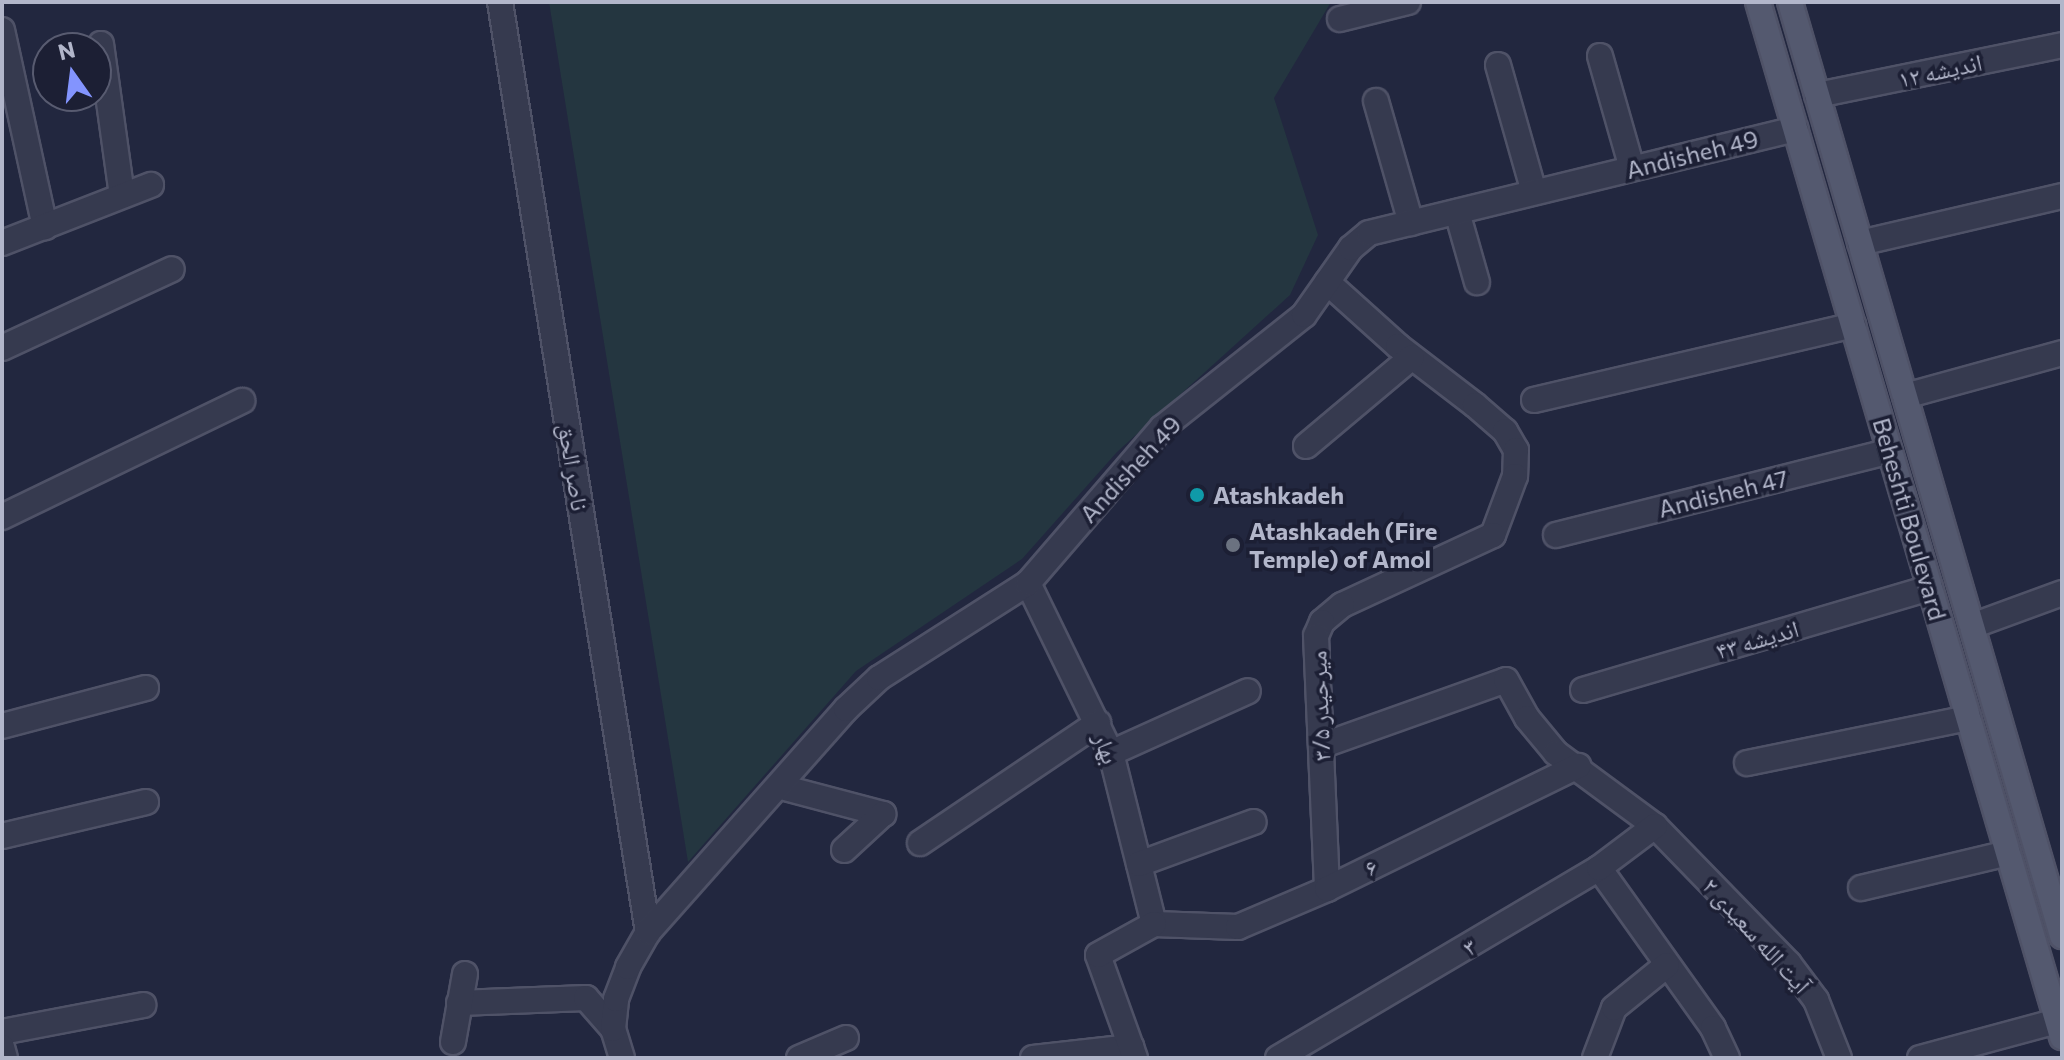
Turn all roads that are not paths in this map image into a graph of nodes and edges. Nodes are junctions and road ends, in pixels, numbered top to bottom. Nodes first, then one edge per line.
1 (500, 2) edge
2 (1408, 2) edge
3 (1758, 2) edge
4 (1790, 2) edge
5 (1340, 19) dead end
6 (2, 30) edge
7 (2062, 45) edge
8 (1600, 56) dead end
9 (1498, 65) dead end
10 (1817, 95) junction
11 (1376, 101) dead end
12 (110, 112) edge
13 (1795, 129) junction
14 (1632, 168) junction
15 (151, 185) dead end
16 (1534, 192) junction
17 (122, 196) junction
18 (2062, 196) edge
19 (1457, 212) junction
20 (1411, 223) junction
21 (45, 227) junction
22 (2, 243) edge
23 (1860, 243) junction
24 (172, 269) dead end
25 (1327, 282) junction
26 (1477, 282) dead end
27 (1853, 325) junction
28 (2, 348) edge
29 (2062, 353) edge
30 (1412, 357) junction
31 (1905, 396) junction
32 (1534, 400) dead end
33 (242, 401) dead end
34 (1306, 446) dead end
35 (1890, 451) junction
36 (2, 517) edge
37 (1556, 535) dead end
38 (1028, 583) junction
39 (1930, 588) junction
40 (2062, 593) edge
41 (1972, 626) junction
42 (146, 688) dead end
43 (1583, 690) dead end
44 (1248, 691) dead end
45 (1968, 718) junction
46 (1098, 723) junction
47 (2, 726) edge
48 (1321, 746) junction
49 (1111, 753) junction
50 (1747, 763) dead end
51 (1578, 766) junction
52 (781, 787) junction
53 (146, 802) dead end
54 (1254, 822) dead end
55 (1655, 826) junction
56 (2, 836) edge
57 (920, 843) dead end
58 (844, 850) dead end
59 (2008, 853) junction
60 (1139, 864) junction
61 (1599, 868) junction
62 (1861, 888) dead end
63 (1327, 889) junction
64 (1154, 924) junction
65 (648, 932) junction
66 (2062, 936) edge
67 (1667, 965) junction
68 (465, 974) dead end
69 (459, 1003) junction
70 (143, 1005) dead end
71 (613, 1029) junction
72 (2060, 1029) edge
73 (2, 1032) edge
74 (846, 1038) dead end
75 (453, 1042) dead end
76 (2, 1047) edge
77 (1133, 1053) edge
78 (5, 1058) edge
79 (622, 1058) edge
80 (799, 1058) edge
81 (1033, 1058) edge
82 (1278, 1058) edge
83 (1595, 1058) edge
84 (1727, 1058) edge
85 (1839, 1058) edge
86 (1920, 1058) edge

1 - 65 street, ناصر الحق
2 - 5 street
3 - 13 main road, Beheshti Boulevard
4 - 10 main road, Beheshti Boulevard
6 - 21 street
7 - 10 street, اندیشه ۱۲
8 - 14 street
9 - 16 street
10 - 23 main road, Beheshti Boulevard
11 - 20 street
12 - 17 street
13 - 14 street, Andisheh 49
13 - 27 main road, Beheshti Boulevard
14 - 16 street, Andisheh 49
15 - 17 street
16 - 19 street, Andisheh 49
17 - 21 street
18 - 23 street
19 - 20 street, Andisheh 49
19 - 26 street
20 - 25 street, Andisheh 49
21 - 22 street
23 - 31 main road, Beheshti Boulevard
24 - 28 street
25 - 30 street
25 - 38 street, Andisheh 49
27 - 32 street
27 - 35 main road, Beheshti Boulevard
29 - 31 street
30 - 34 street
30 - 48 street, میرحیدر ۳/۵
31 - 41 main road, Beheshti Boulevard
33 - 36 street
35 - 37 street, Andisheh 47
35 - 39 main road, Beheshti Boulevard
38 - 46 street, بهار
38 - 52 street, Andisheh 49
39 - 43 street, اندیشه ۴۳
39 - 45 main road, Beheshti Boulevard
40 - 41 street
41 - 66 main road, Beheshti Boulevard
42 - 47 street
44 - 49 street
45 - 50 street
45 - 59 main road, Beheshti Boulevard
46 - 49 street, بهار
46 - 57 street
48 - 51 street, آیت الله سعیدی ۲
48 - 63 street, میرحیدر ۳/۵
49 - 60 street, بهار
51 - 55 street, آیت الله سعیدی ۲
51 - 63 street, ۶
52 - 58 street
52 - 65 street, Andisheh 49
53 - 56 street
54 - 60 street
55 - 61 street, ۳
55 - 85 street, آیت الله سعیدی ۲
59 - 62 street
59 - 72 main road, Beheshti Boulevard
60 - 64 street, بهار
61 - 67 street
61 - 82 street, ۳
63 - 64 street, ۶
64 - 77 street
65 - 71 street, Andisheh 49
67 - 83 street
67 - 84 street
68 - 69 street
69 - 71 street
69 - 75 street
70 - 73 street
71 - 79 street
72 - 86 street
74 - 80 street
76 - 78 street
77 - 81 street

